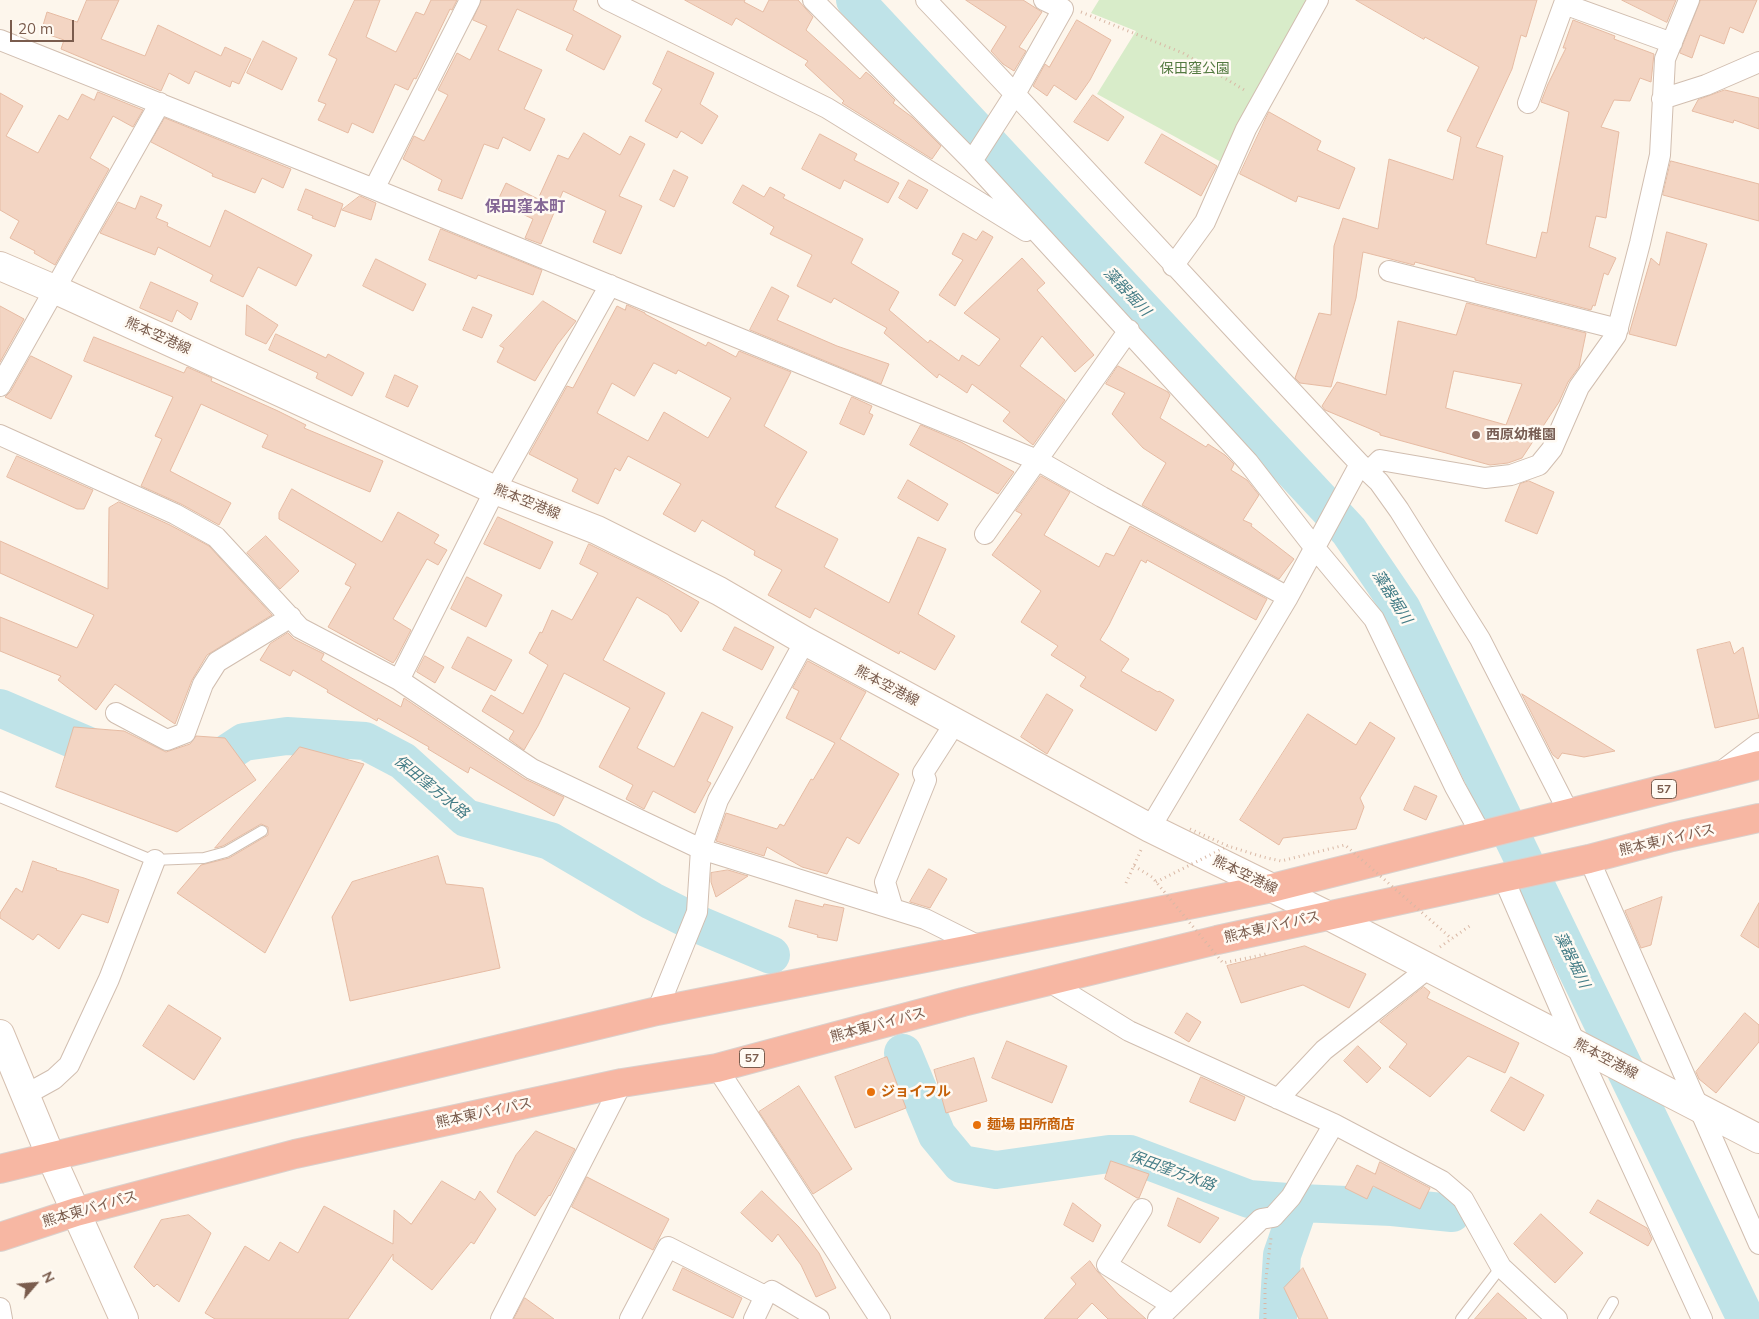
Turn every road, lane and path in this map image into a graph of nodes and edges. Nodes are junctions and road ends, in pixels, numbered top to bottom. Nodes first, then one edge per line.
1 (470, 0) edge
2 (608, 0) edge
3 (813, 0) edge
4 (926, 0) edge
5 (1044, 0) edge
6 (1318, 0) edge
7 (1689, 0) edge
8 (1063, 9) junction
9 (0, 40) edge
10 (1672, 42) junction
11 (1759, 62) edge
12 (1015, 94) junction
13 (1662, 99) junction
14 (1263, 100) junction
15 (160, 103) junction
16 (1528, 103) dead end
17 (975, 156) junction
18 (374, 189) junction
19 (1047, 244) junction
20 (0, 266) edge
21 (1173, 266) junction
22 (1389, 271) dead end
23 (610, 285) junction
24 (54, 289) junction
25 (1618, 328) junction
26 (1129, 330) junction
27 (0, 386) edge
28 (0, 435) edge
29 (1037, 460) junction
30 (1364, 468) junction
31 (495, 490) junction
32 (986, 534) dead end
33 (1317, 541) junction
34 (1288, 597) junction
35 (291, 617) junction
36 (805, 641) junction
37 (399, 680) junction
38 (116, 713) dead end
39 (956, 723) junction
40 (1759, 743) edge
41 (1759, 765) edge
42 (1716, 775) junction
43 (0, 796) edge
44 (1569, 813) junction
45 (1759, 818) edge
46 (1190, 829) dead end
47 (262, 831) dead end
48 (1481, 834) junction
49 (1146, 839) junction
50 (1228, 846) junction
51 (701, 849) junction
52 (1589, 859) junction
53 (155, 860) junction
54 (1134, 866) junction
55 (1503, 877) junction
56 (1156, 882) junction
57 (1126, 884) dead end
58 (1272, 888) junction
59 (892, 909) junction
60 (1327, 915) junction
61 (1471, 925) dead end
62 (1452, 939) junction
63 (981, 947) junction
64 (1266, 954) dead end
65 (1434, 958) junction
66 (1048, 981) junction
67 (657, 1010) junction
68 (0, 1034) edge
69 (1581, 1046) junction
70 (717, 1068) junction
71 (622, 1083) junction
72 (25, 1095) junction
73 (1278, 1099) junction
74 (1690, 1103) junction
75 (1334, 1124) junction
76 (1759, 1139) edge
77 (50, 1157) junction
78 (0, 1169) edge
79 (1142, 1209) dead end
80 (76, 1212) junction
81 (1273, 1217) junction
82 (0, 1237) edge
83 (1759, 1244) edge
84 (1501, 1267) junction
85 (765, 1296) junction
86 (1613, 1302) dead end
87 (0, 1308) edge
88 (1165, 1312) edge
89 (2, 1319) edge
90 (124, 1319) edge
91 (501, 1319) edge
92 (630, 1319) edge
93 (754, 1319) edge
94 (819, 1319) edge
95 (880, 1319) edge
96 (1265, 1319) edge
97 (1461, 1319) edge
98 (1557, 1319) edge
99 (1603, 1319) edge
100 (1702, 1319) edge

1 - 18 street
2 - 19 street
3 - 17 street
4 - 12 street
5 - 8 street
6 - 14 street
7 - 10 street
8 - 12 street
8 - 14 path
9 - 15 street
10 - 13 street
10 - 16 street
11 - 13 street
12 - 17 street
12 - 21 street
13 - 25 street
14 - 21 street
15 - 18 street
15 - 24 street
17 - 19 street
18 - 23 street
19 - 26 street
20 - 24 main road, 熊本空港線
21 - 30 street
22 - 25 street
23 - 29 street
23 - 31 street
24 - 27 street
24 - 31 main road, 熊本空港線
25 - 30 street
26 - 29 street
26 - 33 street
28 - 35 street
29 - 32 street
29 - 34 street
30 - 33 street
30 - 44 street
31 - 36 main road, 熊本空港線
31 - 37 street
33 - 34 street
33 - 48 street
34 - 49 street
35 - 37 street
35 - 38 street
36 - 39 main road, 熊本空港線
36 - 51 street
37 - 51 street
39 - 49 main road, 熊本空港線
39 - 59 street
40 - 42 street
41 - 42 highway, 57
42 - 44 highway, 57
43 - 53 lane
44 - 48 highway, 57
45 - 52 highway, 熊本東バイパス / 57
46 - 50 path, bridge
47 - 53 lane
48 - 58 highway, 57
49 - 54 path
49 - 58 main road, 熊本空港線
50 - 56 path, bridge
50 - 62 path, bridge
51 - 59 street
51 - 67 street
52 - 55 highway, 熊本東バイパス / 57
52 - 74 street
53 - 72 street
54 - 56 path, bridge
54 - 57 path
55 - 60 highway, 熊本東バイパス / 57
55 - 69 street
56 - 64 path, bridge
58 - 60 main road, 熊本空港線
58 - 63 highway, 57
59 - 63 street
60 - 65 main road, 熊本空港線
60 - 66 highway, 熊本東バイパス / 57
61 - 62 path
62 - 65 path
63 - 67 highway, 57
65 - 69 main road, 熊本空港線
65 - 73 street
66 - 70 highway, 熊本東バイパス / 57
66 - 73 street
67 - 77 highway, 57
68 - 72 main road
69 - 74 main road, 熊本空港線
69 - 100 street
70 - 71 highway, 熊本東バイパス / 57
70 - 95 street
71 - 80 highway, 熊本東バイパス / 57
71 - 91 street
72 - 77 main road
73 - 75 street
74 - 76 main road, 熊本空港線
74 - 83 street
75 - 81 street
75 - 84 street
77 - 78 highway, 57
77 - 80 main road
79 - 88 street
80 - 82 highway, 熊本東バイパス / 57
80 - 90 main road
81 - 88 street
81 - 96 path
84 - 97 lane
84 - 98 street
85 - 92 street
85 - 93 street
85 - 94 street
86 - 99 lane
87 - 89 street

